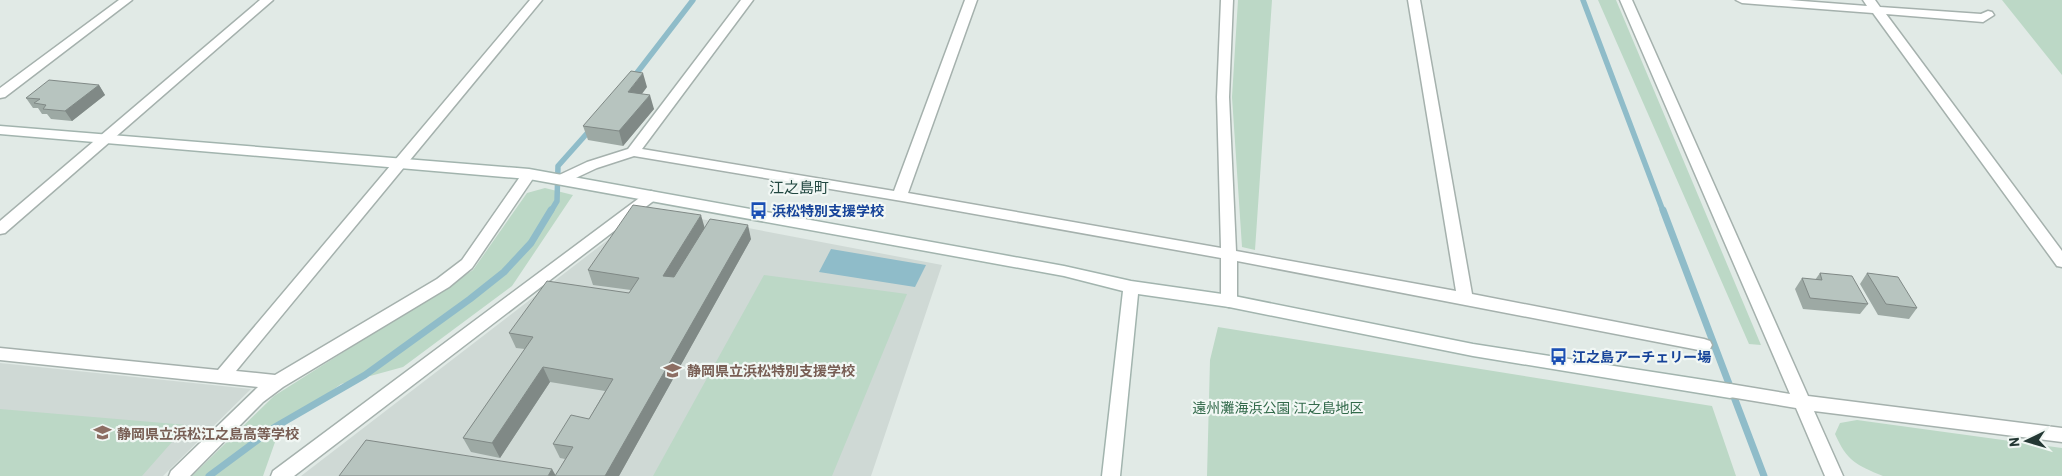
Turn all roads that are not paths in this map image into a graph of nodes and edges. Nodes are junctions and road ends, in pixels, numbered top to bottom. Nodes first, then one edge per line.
1 (126, 0) edge
2 (267, 0) edge
3 (536, 0) edge
4 (747, 0) edge
5 (971, 0) edge
6 (1227, 0) edge
7 (1414, 0) edge
8 (1626, 0) edge
9 (1742, 0) edge
10 (1873, 5) edge
11 (1988, 15) dead end
12 (0, 94) edge
13 (0, 130) edge
14 (106, 139) junction
15 (633, 152) junction
16 (401, 162) junction
17 (529, 174) junction
18 (560, 180) junction
19 (900, 195) junction
20 (651, 196) junction
21 (0, 229) edge
22 (1229, 253) junction
23 (2062, 262) edge
24 (1131, 288) junction
25 (1465, 297) junction
26 (1229, 300) junction
27 (1704, 345) dead end
28 (0, 354) edge
29 (222, 377) junction
30 (277, 382) junction
31 (1802, 403) junction
32 (2062, 436) edge
33 (178, 476) edge
34 (280, 476) edge
35 (1111, 476) edge
36 (1834, 476) edge

1 - 12 street
2 - 14 street
3 - 16 street
4 - 15 street
5 - 19 street
6 - 22 street
7 - 25 street
8 - 31 street
9 - 10 street
10 - 11 street
10 - 23 street
13 - 14 street
14 - 16 street
14 - 21 street
15 - 18 street
15 - 19 street
16 - 17 street
16 - 29 street
17 - 18 street
17 - 30 street
18 - 20 street
19 - 22 street
20 - 24 street
20 - 34 street
22 - 25 street
22 - 26 street
24 - 26 street
24 - 35 street
25 - 27 street
26 - 31 street
28 - 29 street
29 - 30 street
30 - 33 street
31 - 32 street
31 - 36 street

